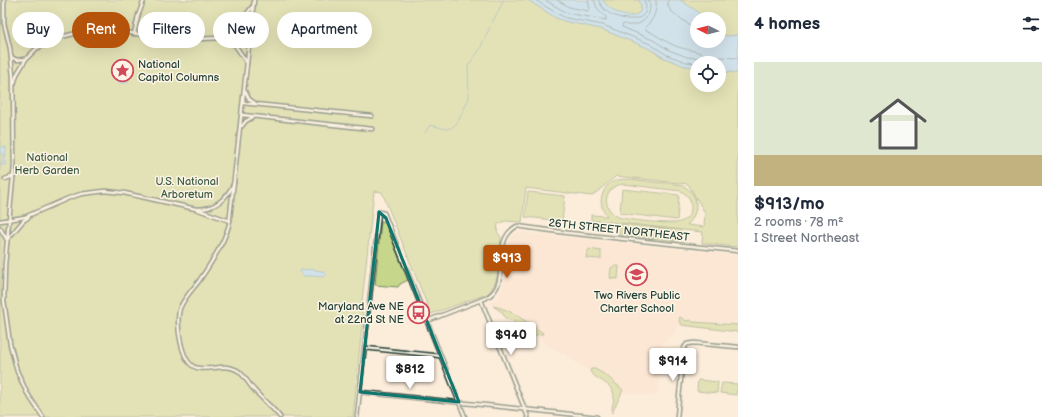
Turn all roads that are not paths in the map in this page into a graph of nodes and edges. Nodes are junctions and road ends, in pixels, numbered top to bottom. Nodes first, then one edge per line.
1 (4, 0) edge
2 (144, 0) edge
3 (254, 0) edge
4 (253, 5) junction
5 (248, 12) edge
6 (134, 34) junction
7 (213, 38) edge
8 (237, 48) edge
9 (11, 57) junction
10 (26, 59) junction
11 (247, 63) junction
12 (13, 88) junction
13 (244, 89) junction
14 (243, 103) junction
15 (258, 104) junction
16 (242, 115) junction
17 (372, 116) dead end
18 (256, 117) junction
19 (240, 128) junction
20 (372, 129) dead end
21 (14, 176) junction
22 (4, 179) dead end
23 (235, 181) junction
24 (196, 209) junction
25 (33, 214) junction
26 (9, 220) junction
27 (0, 221) edge
28 (230, 221) junction
29 (0, 228) edge
30 (7, 240) junction
31 (738, 251) edge
32 (481, 300) junction
33 (427, 321) junction
34 (738, 347) edge
35 (365, 348) junction
36 (441, 356) junction
37 (360, 392) junction
38 (459, 402) junction
39 (525, 409) junction
40 (43, 417) edge
41 (280, 417) edge
42 (358, 417) edge
43 (465, 417) edge
44 (528, 417) edge
45 (597, 417) edge
46 (676, 417) edge

1 - 9 street
2 - 6 street
3 - 4 street
4 - 5 street
4 - 11 street
6 - 7 street
6 - 10 street
8 - 11 street
9 - 10 street
9 - 12 street
10 - 12 street
11 - 13 street
12 - 21 street
13 - 14 street
13 - 15 street
14 - 15 street
14 - 16 street
15 - 17 street
16 - 18 street
16 - 19 street
18 - 19 street
18 - 20 street
19 - 23 street
21 - 22 street
21 - 26 street
23 - 24 street
23 - 28 street
24 - 25 street
24 - 28 street
25 - 26 street
25 - 30 street
26 - 27 street
26 - 30 street
28 - 41 street
29 - 30 street
30 - 40 street
31 - 32 street, 26TH STREET NORTHEAST
32 - 33 street
32 - 39 street
33 - 35 street
33 - 36 street
34 - 46 street
35 - 36 street
35 - 37 street
36 - 38 street
37 - 38 street
37 - 42 street
38 - 39 street
38 - 43 street
39 - 44 street
39 - 45 street

